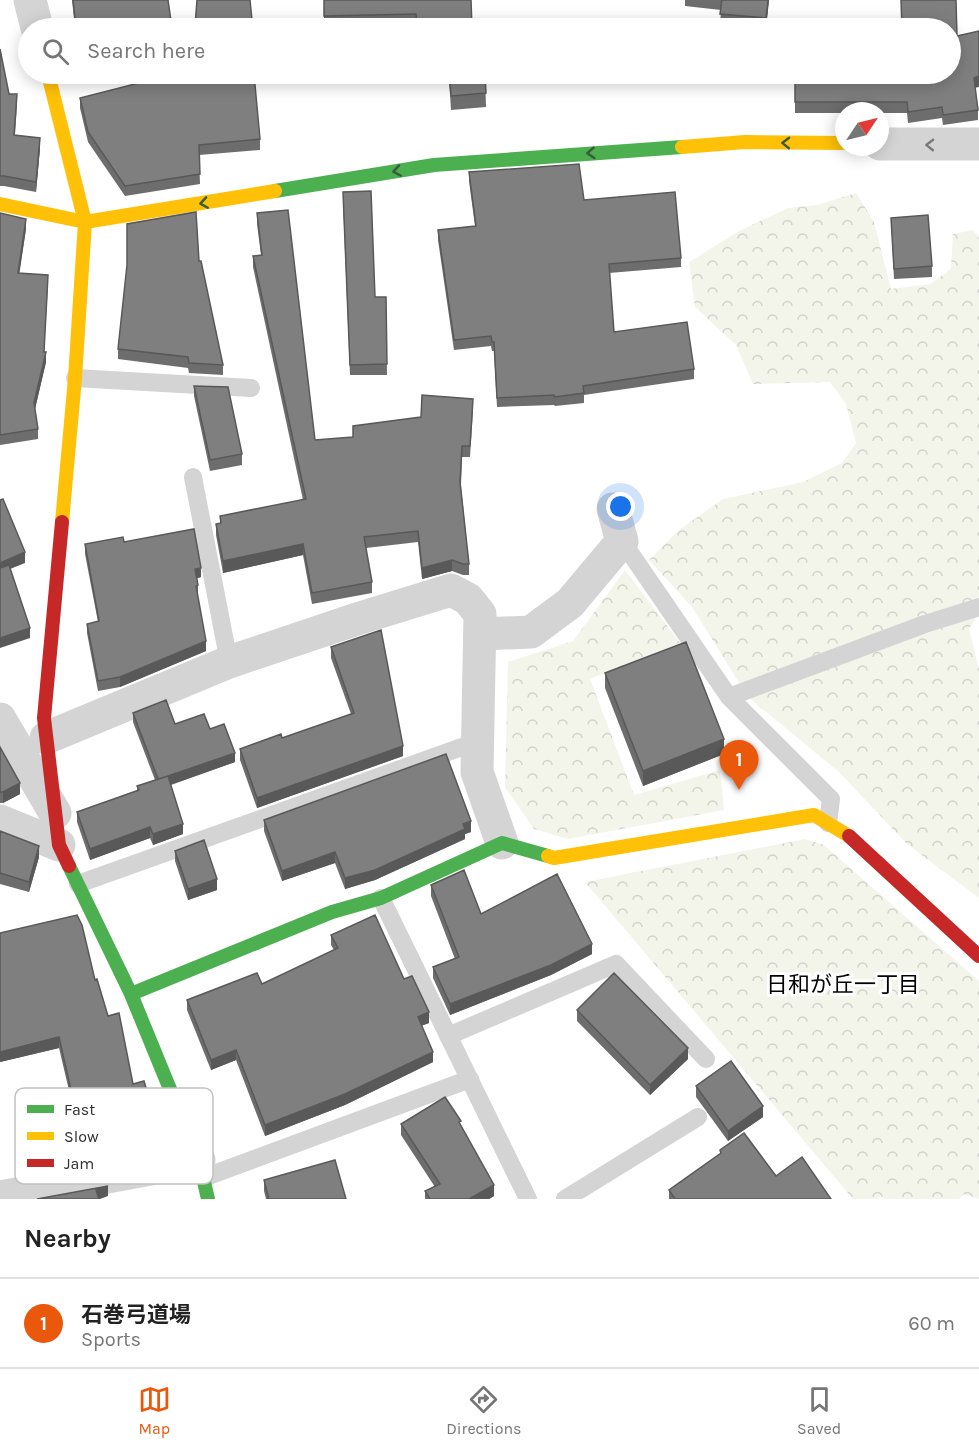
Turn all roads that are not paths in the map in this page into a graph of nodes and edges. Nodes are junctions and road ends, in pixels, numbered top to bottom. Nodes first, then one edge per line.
1 (30, 0) edge
2 (34, 18) edge
3 (50, 84) edge
4 (835, 143) edge
5 (889, 144) edge
6 (979, 144) edge
7 (0, 204) edge
8 (85, 222) junction
9 (75, 378) junction
10 (251, 388) dead end
11 (194, 477) dead end
12 (613, 509) dead end
13 (622, 541) junction
14 (979, 607) edge
15 (481, 634) junction
16 (229, 662) junction
17 (729, 697) junction
18 (0, 719) edge
19 (46, 738) junction
20 (477, 742) junction
21 (55, 813) junction
22 (0, 821) edge
23 (828, 823) junction
24 (502, 843) junction
25 (59, 845) junction
26 (78, 884) junction
27 (381, 898) junction
28 (979, 956) edge
29 (131, 994) junction
30 (448, 1036) junction
31 (706, 1059) dead end
32 (470, 1079) junction
33 (169, 1088) edge
34 (698, 1117) dead end
35 (213, 1165) edge
36 (93, 1184) edge
37 (204, 1184) edge
38 (0, 1197) edge
39 (208, 1199) edge
40 (528, 1199) edge
41 (564, 1199) edge

1 - 2 street
3 - 8 street
4 -> 8 street
6 -> 5 street
7 - 8 street
8 - 9 street
9 - 10 lane
9 - 19 street
11 - 16 lane
12 - 13 street
13 - 15 street
13 - 17 lane
14 - 17 lane
15 - 16 street
15 - 20 street
16 - 19 street
17 - 23 lane
18 - 21 street
19 - 21 street
20 - 24 street
20 - 26 lane
21 - 25 street
22 - 25 street
23 - 24 street
23 - 28 street
24 - 27 street
25 - 26 street
26 - 29 street
27 - 29 street
27 - 30 lane
29 - 33 street
30 - 31 lane
30 - 32 lane
32 - 35 lane
32 - 40 lane
34 - 41 lane
36 - 38 street
37 - 39 street

